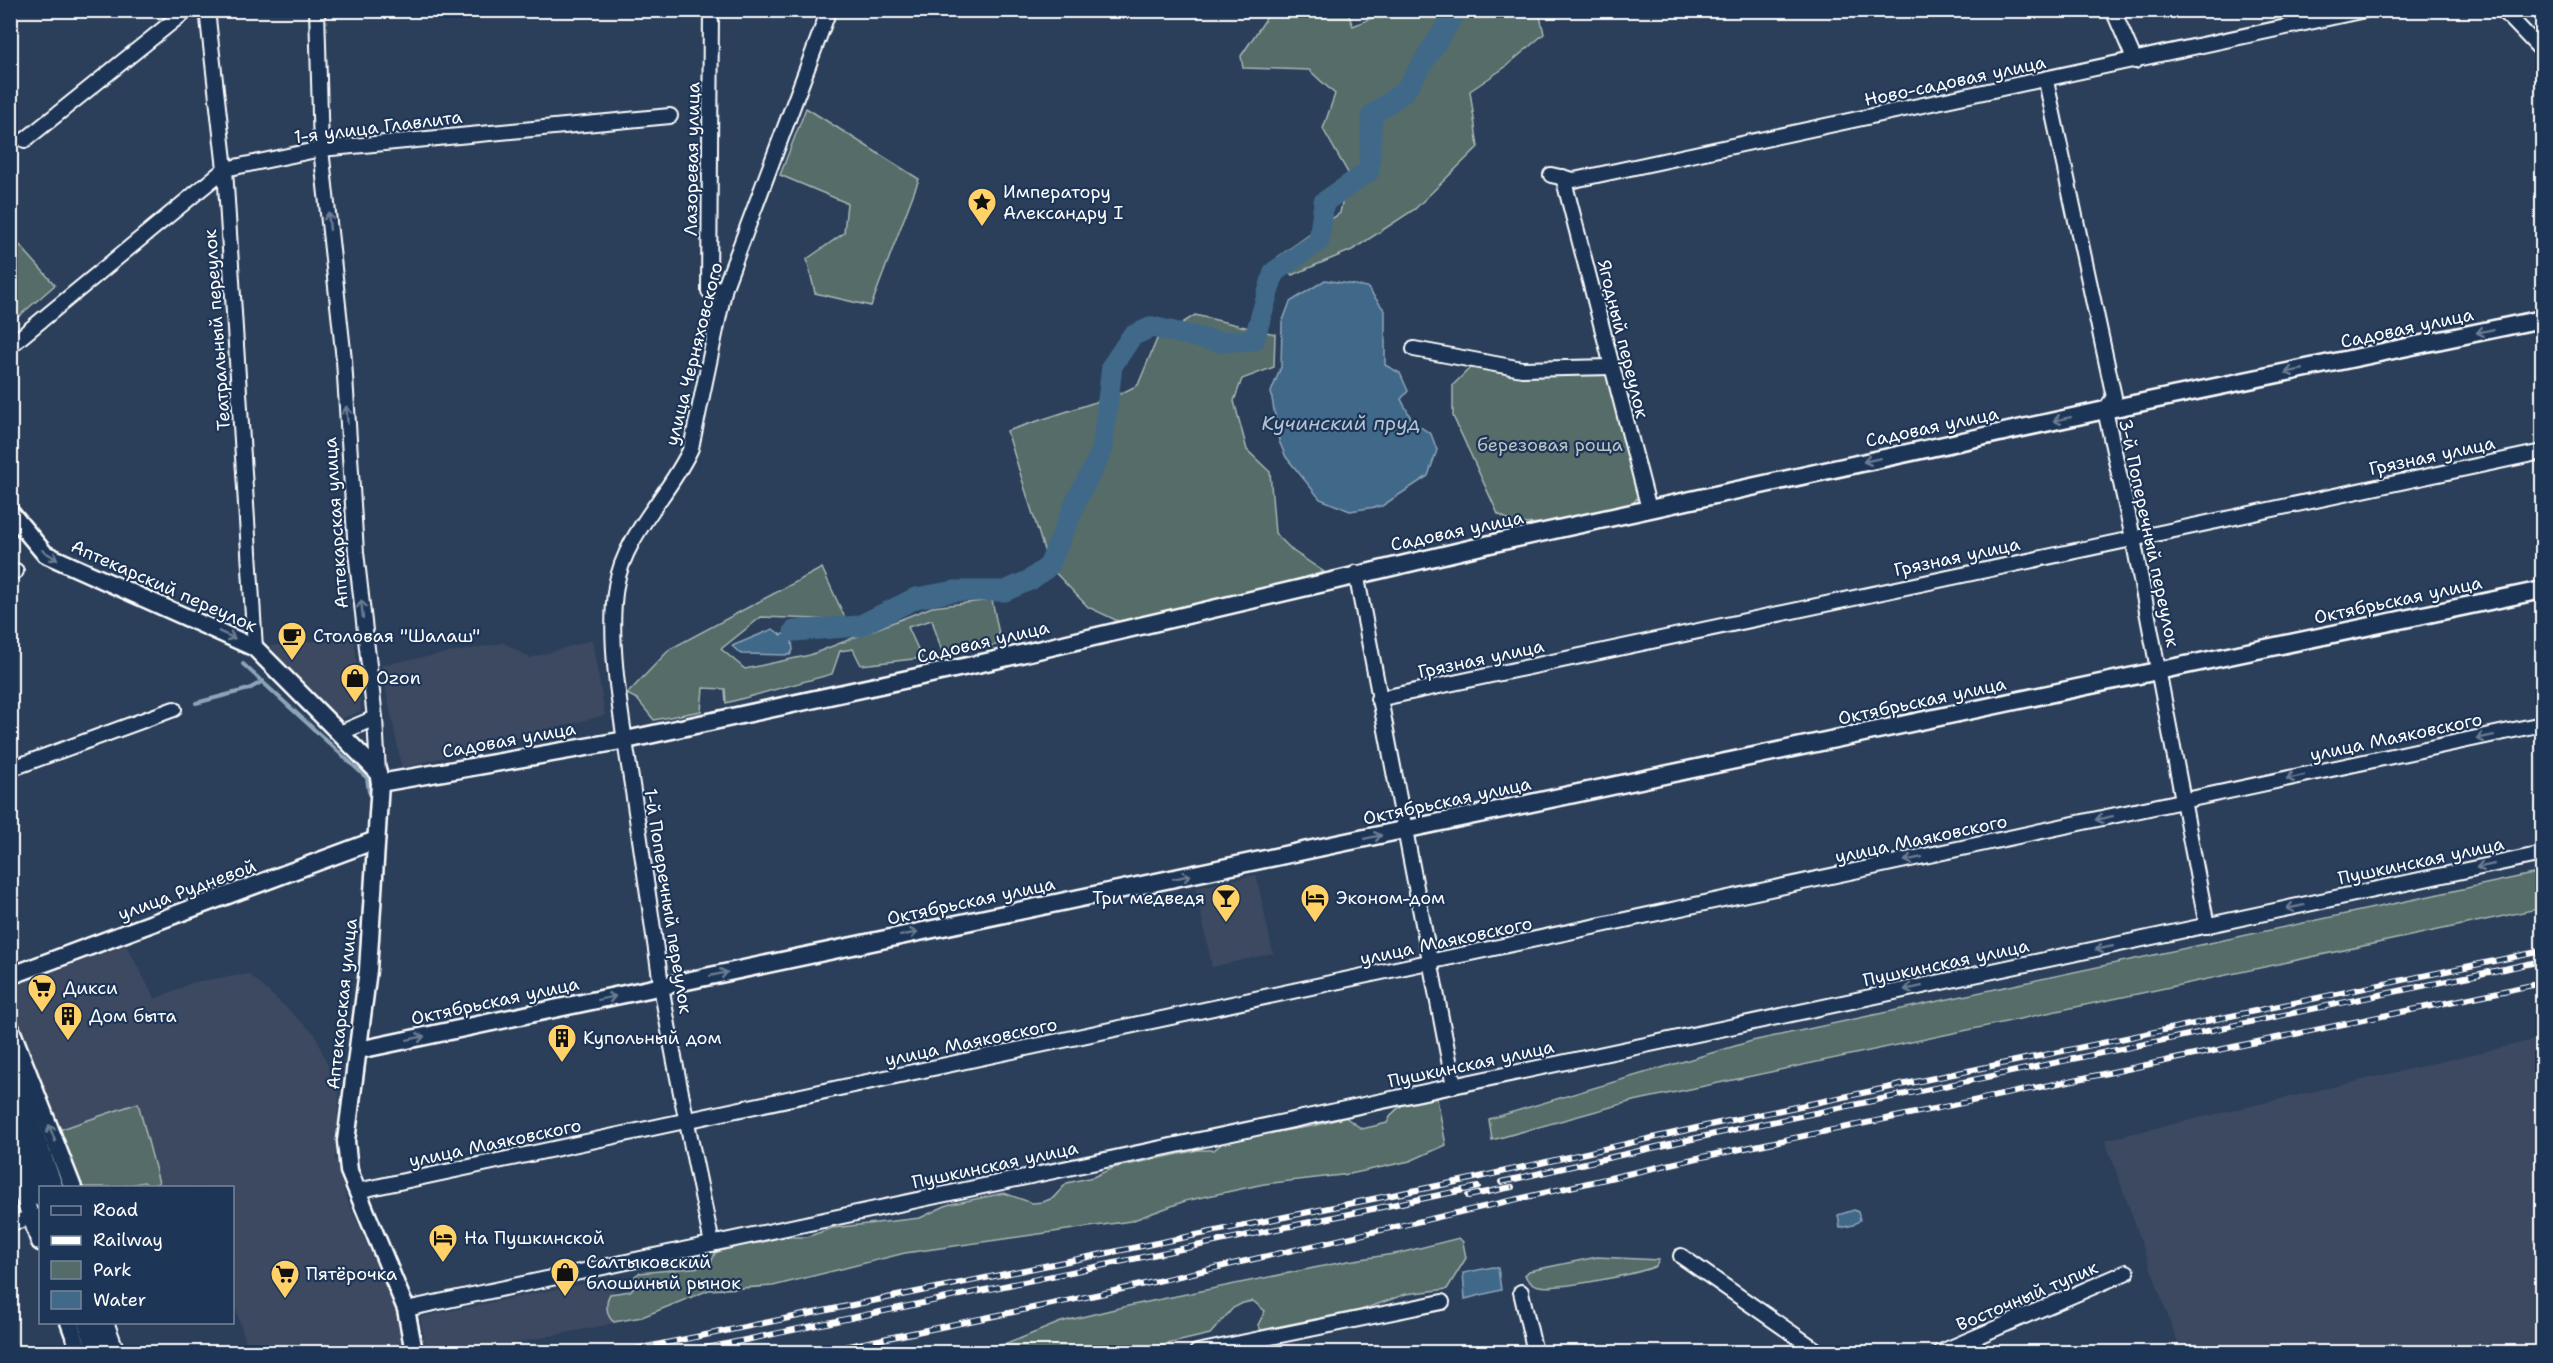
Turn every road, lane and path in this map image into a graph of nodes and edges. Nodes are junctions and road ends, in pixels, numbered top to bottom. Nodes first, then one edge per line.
1 (187, 10) edge
2 (207, 10) edge
3 (317, 10) edge
4 (711, 10) edge
5 (829, 10) edge
6 (2113, 10) edge
7 (2365, 10) edge
8 (2503, 10) edge
9 (2542, 51) edge
10 (2135, 61) junction
11 (2046, 81) junction
12 (670, 116) dead end
13 (25, 140) dead end
14 (321, 149) junction
15 (225, 169) junction
16 (1557, 176) joint
17 (725, 287) junction
18 (2542, 319) edge
19 (10, 346) edge
20 (1414, 349) dead end
21 (1611, 367) junction
22 (2105, 410) junction
23 (2542, 452) edge
24 (1649, 509) junction
25 (10, 512) edge
26 (2133, 538) junction
27 (1356, 573) junction
28 (2542, 590) edge
29 (255, 648) junction
30 (2159, 671) junction
31 (1378, 699) junction
32 (174, 709) dead end
33 (375, 718) junction
34 (2542, 724) edge
35 (340, 734) junction
36 (626, 740) junction
37 (10, 769) edge
38 (379, 777) junction
39 (2184, 801) junction
40 (1404, 830) junction
41 (376, 840) junction
42 (2542, 854) edge
43 (2208, 926) junction
44 (1430, 963) junction
45 (10, 976) edge
46 (661, 986) junction
47 (10, 1027) edge
48 (358, 1050) junction
49 (10, 1069) edge
50 (1454, 1086) junction
51 (10, 1115) edge
52 (687, 1121) junction
53 (10, 1159) edge
54 (53, 1186) edge
55 (72, 1186) edge
56 (357, 1191) junction
57 (39, 1194) edge
58 (36, 1217) edge
59 (10, 1223) edge
60 (39, 1236) edge
61 (712, 1244) junction
62 (1681, 1256) dead end
63 (2127, 1272) dead end
64 (1521, 1292) dead end
65 (1442, 1302) dead end
66 (406, 1309) junction
67 (69, 1324) edge
68 (87, 1324) edge
69 (104, 1324) edge
70 (80, 1348) edge
71 (98, 1353) edge
72 (115, 1353) edge
73 (414, 1353) edge
74 (1197, 1353) edge
75 (1535, 1353) edge
76 (1819, 1353) edge
77 (1941, 1353) edge

1 - 13 street
2 - 15 street, Театральный переулок
3 - 14 street, Аптекарская улица
4 - 17 street, Лазоревая улица
5 - 17 street, улица Черняховского
6 - 10 street
7 - 10 street, Ново-садовая улица
8 - 9 street
10 - 11 street, Ново-садовая улица
11 - 16 street, Ново-садовая улица
11 - 22 street, 3-й Поперечный переулок
12 - 14 street, 1-я улица Главлита
14 - 15 street, 1-я улица Главлита
33 -> 14 street, Аптекарская улица
15 - 19 street, 1-я улица Главлита
15 - 29 street, Театральный переулок
16 - 21 street, Ягодный переулок
17 - 36 street, улица Черняховского
18 -> 22 street, Садовая улица
20 - 21 street
21 - 24 street, Ягодный переулок
22 -> 24 street, Садовая улица
22 - 26 street, 3-й Поперечный переулок
23 - 26 street, Грязная улица
24 - 27 street, Садовая улица
25 -> 29 street, Аптекарский переулок
26 - 30 street, 3-й Поперечный переулок
26 - 31 street, Грязная улица
27 - 31 street
27 - 36 street, Садовая улица
28 - 30 street, Октябрьская улица
29 - 35 street, Аптекарский переулок
30 - 39 street, 3-й Поперечный переулок
30 - 40 street, Октябрьская улица
31 - 40 street
32 - 37 street
33 - 35 street
33 - 38 street, Аптекарская улица
34 -> 39 street, улица Маяковского
35 - 38 street, Аптекарский переулок
36 - 38 street, Садовая улица
36 - 46 street, 1-й Поперечный переулок
38 - 41 street, Аптекарская улица
39 - 43 street, 3-й Поперечный переулок
39 -> 44 street, улица Маяковского
40 - 44 street
46 -> 40 street, Октябрьская улица
41 - 45 street, улица Рудневой
41 - 48 street, Аптекарская улица
42 -> 43 street, Пушкинская улица
43 -> 50 street, Пушкинская улица
44 - 50 street
44 - 52 street, улица Маяковского
48 -> 46 street, Октябрьская улица
46 - 52 street, 1-й Поперечный переулок
55 -> 47 street
48 - 56 street, Аптекарская улица
49 - 54 main road
50 - 61 street, Пушкинская улица
51 - 57 main road
52 - 56 street, улица Маяковского
52 - 61 street, 1-й Поперечный переулок
53 - 58 street
56 - 66 street, Аптекарская улица
58 - 59 street
58 - 60 street
61 - 66 street, Пушкинская улица
62 - 76 street
63 - 77 street, Восточный тупик
64 - 75 street
65 - 74 street
66 - 73 street, Аптекарская улица
67 - 70 street
68 - 71 main road
69 - 72 main road

